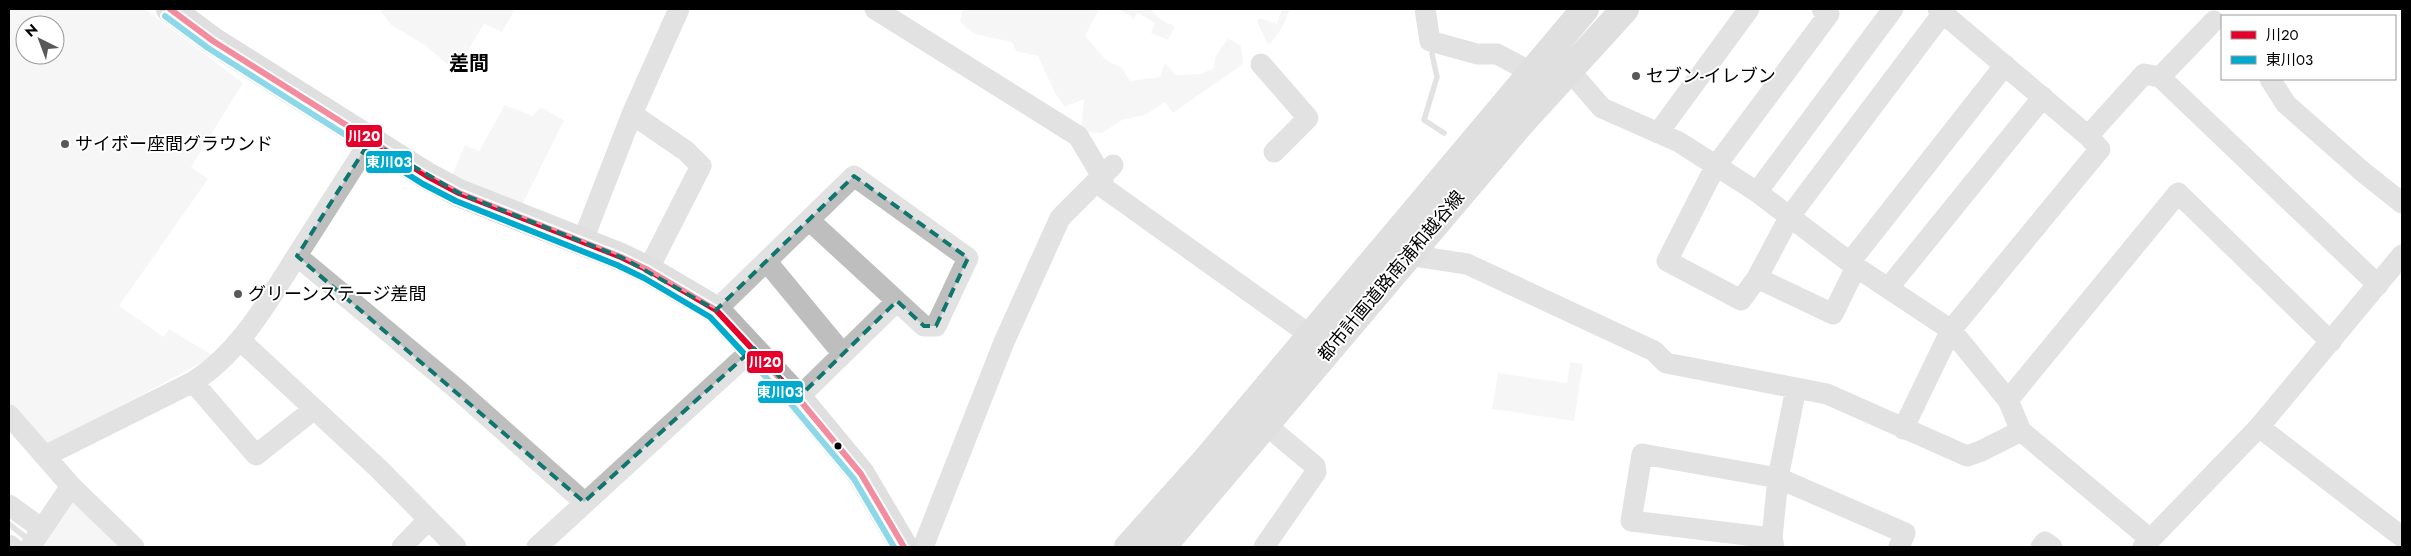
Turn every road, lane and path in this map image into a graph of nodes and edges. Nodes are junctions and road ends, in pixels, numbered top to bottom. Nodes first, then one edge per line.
1 (170, 9) edge
2 (680, 9) edge
3 (874, 9) edge
4 (1425, 9) edge
5 (1558, 9) edge
6 (1585, 9) edge
7 (1625, 9) edge
8 (1749, 9) edge
9 (1822, 9) edge
10 (1893, 9) edge
11 (1943, 10) edge
12 (2212, 19) edge
13 (1261, 64) dead end
14 (2005, 65) junction
15 (1535, 67) junction
16 (1569, 70) junction
17 (2160, 77) junction
18 (2271, 80) edge
19 (2043, 98) junction
20 (632, 114) junction
21 (1658, 133) junction
22 (2088, 136) junction
23 (370, 141) junction
24 (1274, 152) dead end
25 (1715, 167) junction
26 (1107, 170) junction
27 (1757, 192) junction
28 (2402, 203) edge
29 (1790, 216) junction
30 (809, 220) junction
31 (583, 240) junction
32 (1408, 255) junction
33 (2402, 255) edge
34 (297, 256) junction
35 (767, 262) junction
36 (1853, 264) junction
37 (648, 270) junction
38 (1757, 278) junction
39 (2378, 285) junction
40 (1889, 287) junction
41 (897, 301) junction
42 (716, 310) junction
43 (1951, 330) junction
44 (1310, 335) junction
45 (240, 340) junction
46 (2331, 342) junction
47 (754, 348) junction
48 (843, 354) junction
49 (193, 382) junction
50 (1796, 388) junction
51 (798, 398) junction
52 (2008, 400) junction
53 (313, 410) junction
54 (9, 415) edge
55 (1265, 424) junction
56 (2259, 427) junction
57 (1903, 429) junction
58 (2021, 431) junction
59 (45, 456) junction
60 (1778, 478) junction
61 (71, 486) junction
62 (584, 502) junction
63 (9, 505) edge
64 (428, 520) junction
65 (42, 529) junction
66 (2402, 537) edge
67 (1773, 543) edge
68 (2146, 543) edge
69 (9, 545) edge
70 (12, 547) edge
71 (30, 547) edge
72 (134, 547) edge
73 (402, 547) edge
74 (456, 547) edge
75 (538, 547) edge
76 (904, 547) edge
77 (923, 547) edge
78 (1128, 547) edge
79 (1162, 547) edge
80 (1264, 547) edge
81 (1899, 547) edge
82 (2041, 547) edge
83 (2052, 547) edge

1 - 23 street
2 - 20 street
3 - 26 street
4 - 15 street
5 - 15 street
6 - 15 street, 都市計画道路南浦和越谷線
7 - 16 street, 都市計画道路南浦和越谷線
8 - 21 street
9 - 25 street
10 - 27 street
11 - 14 street
11 - 29 street
12 - 17 street
13 - 24 street
14 - 19 street
14 - 36 street
15 - 44 street, 都市計画道路南浦和越谷線
16 - 21 street
16 - 32 street, 都市計画道路南浦和越谷線
17 - 22 street
17 - 39 street
18 - 28 street
19 - 22 street
19 - 40 street
20 - 31 street
20 - 37 street
21 - 25 street
22 - 43 street
23 - 31 street
23 - 34 street
25 - 27 street
25 - 38 street
26 - 44 street
26 - 77 street
27 - 29 street
29 - 36 street
29 - 38 street
30 - 35 street
30 - 41 street
30 - 41 street
31 - 37 street
32 - 50 street
32 - 55 street, 都市計画道路南浦和越谷線
33 - 39 street
34 - 45 street
34 - 62 street
35 - 42 street
35 - 48 street
36 - 38 street
36 - 40 street
37 - 42 street
39 - 46 street
40 - 43 street
41 - 48 street
42 - 47 street
43 - 52 street
43 - 57 street
44 - 78 street, 都市計画道路南浦和越谷線
45 - 49 street
45 - 53 street
46 - 52 street
46 - 56 street
47 - 51 street
47 - 62 street
48 - 51 street
49 - 53 street
49 - 59 street
50 - 57 street
50 - 60 street
51 - 76 street
52 - 58 street
53 - 64 street
54 - 59 street
55 - 79 street, 都市計画道路南浦和越谷線
55 - 80 street
56 - 66 street
56 - 68 street
57 - 58 street
58 - 68 street
59 - 61 street
60 - 67 street
60 - 67 street
60 - 81 street
61 - 65 street
61 - 72 street
62 - 75 street
63 - 65 street
64 - 73 street
64 - 74 street
65 - 71 street
69 - 70 street
82 - 83 street

